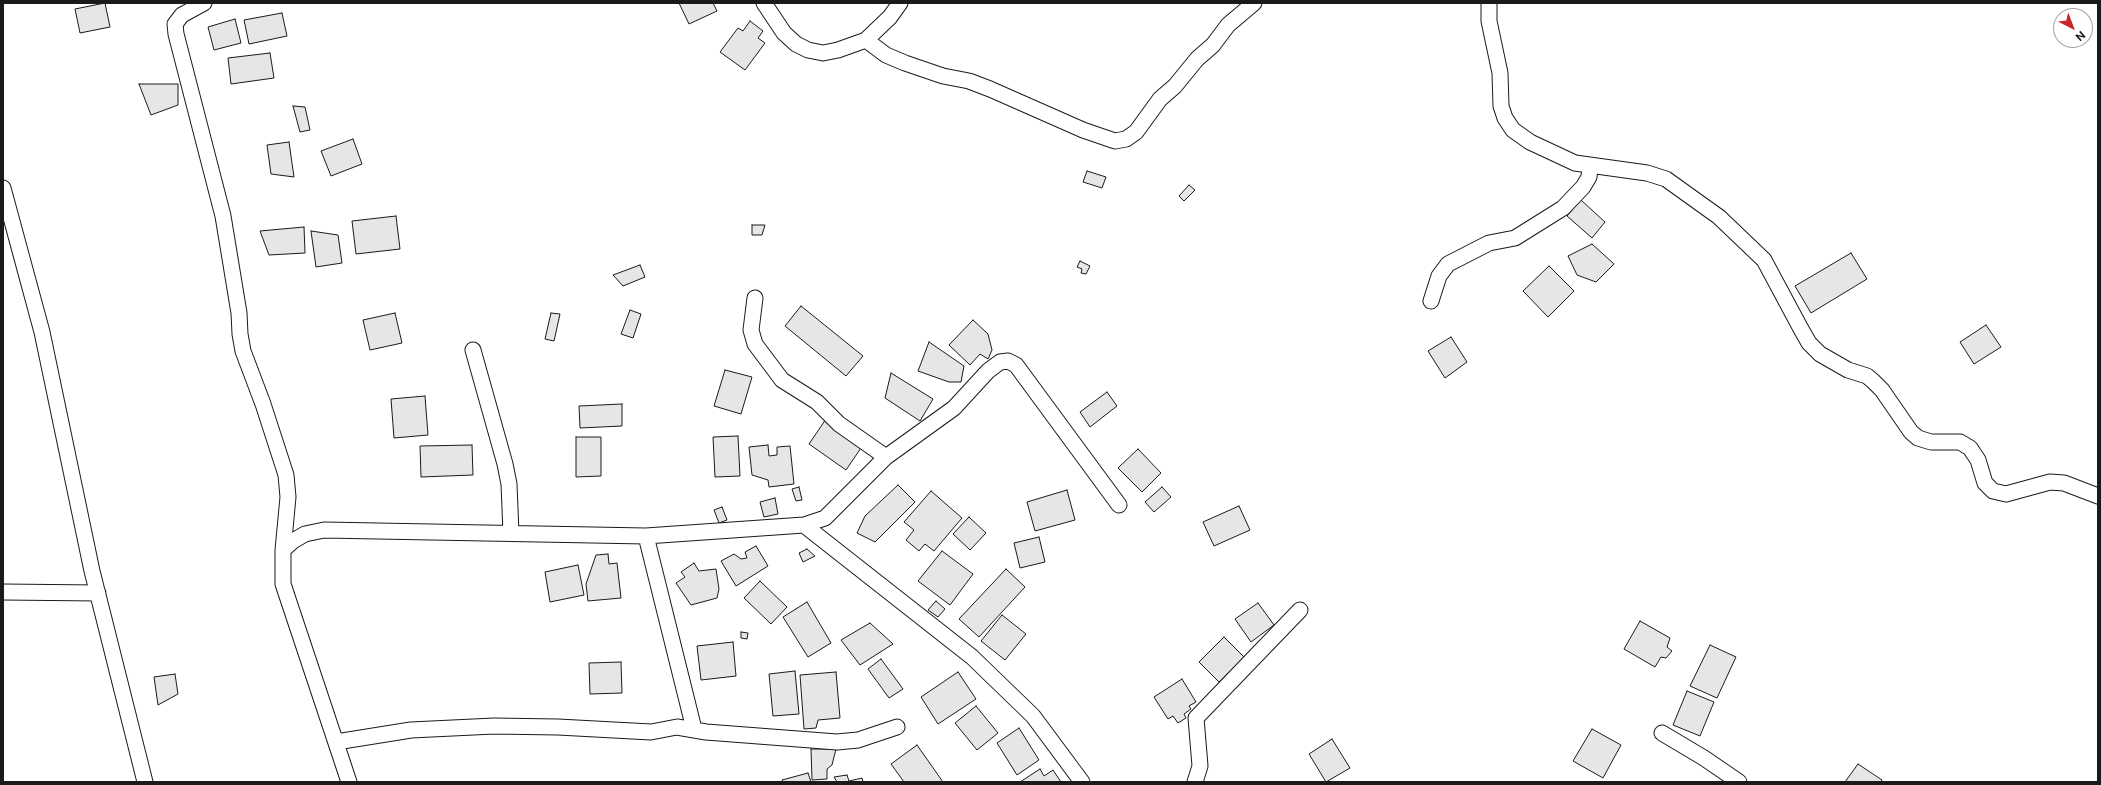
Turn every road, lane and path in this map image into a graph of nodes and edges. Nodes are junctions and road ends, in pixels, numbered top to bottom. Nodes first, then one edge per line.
1 (204, 3) edge
2 (764, 3) edge
3 (900, 3) edge
4 (1254, 3) edge
5 (1489, 3) edge
6 (866, 40) junction
7 (1590, 166) junction
8 (3, 188) edge
9 (755, 298) dead end
10 (1431, 301) dead end
11 (473, 350) dead end
12 (886, 457) junction
13 (2098, 496) edge
14 (1119, 505) dead end
15 (287, 512) junction
16 (804, 525) junction
17 (324, 530) junction
18 (511, 533) junction
19 (646, 536) junction
20 (283, 550) junction
21 (3, 592) edge
22 (98, 593) junction
23 (1300, 610) dead end
24 (897, 727) dead end
25 (694, 729) junction
26 (1662, 733) dead end
27 (336, 742) junction
28 (145, 782) edge
29 (349, 782) edge
30 (1082, 782) edge
31 (1195, 782) edge
32 (1739, 782) edge

1 - 15 street
2 - 6 street
3 - 6 street
4 - 6 street
5 - 7 street
7 - 10 street
7 - 13 street
8 - 22 street
9 - 12 street
11 - 18 street
12 - 14 street
12 - 16 street
15 - 17 street
15 - 20 street
16 - 19 street
16 - 30 street
17 - 18 street
17 - 20 street
18 - 19 street
19 - 25 street
20 - 27 street
21 - 22 street
22 - 28 street
23 - 31 street
24 - 25 street
25 - 27 street
26 - 32 street
27 - 29 street

